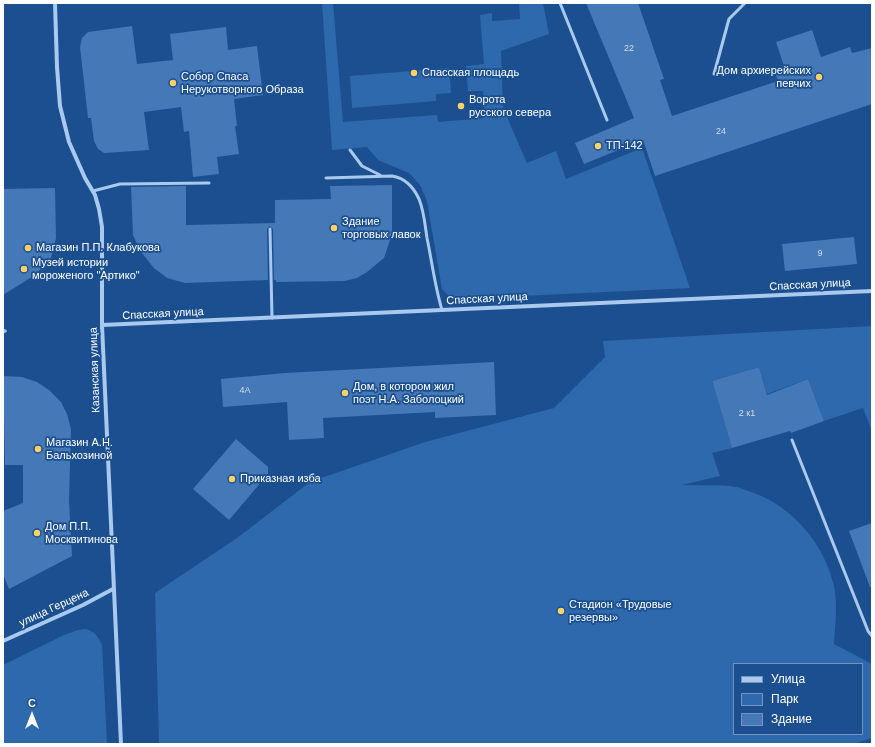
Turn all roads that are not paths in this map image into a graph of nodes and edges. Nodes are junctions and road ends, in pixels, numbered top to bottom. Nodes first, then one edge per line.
1 (55, 3) edge
2 (560, 3) edge
3 (745, 3) edge
4 (714, 74) dead end
5 (606, 120) dead end
6 (350, 150) dead end
7 (381, 176) junction
8 (326, 178) dead end
9 (210, 183) dead end
10 (93, 191) junction
11 (270, 229) dead end
12 (872, 291) edge
13 (442, 310) junction
14 (272, 318) junction
15 (102, 325) junction
16 (792, 440) dead end
17 (113, 589) junction
18 (872, 636) edge
19 (3, 641) edge
20 (121, 744) edge

1 - 10 street, Казанская улица
2 - 5 lane
3 - 4 lane
6 - 7 lane
7 - 8 lane
7 - 13 lane
9 - 10 lane
10 - 15 street, Казанская улица
11 - 14 lane
12 - 13 street, Спасская улица
13 - 14 street, Спасская улица
14 - 15 street, Спасская улица
15 - 17 street, Казанская улица
16 - 18 lane
17 - 19 street, улица Герцена
17 - 20 street, Казанская улица

